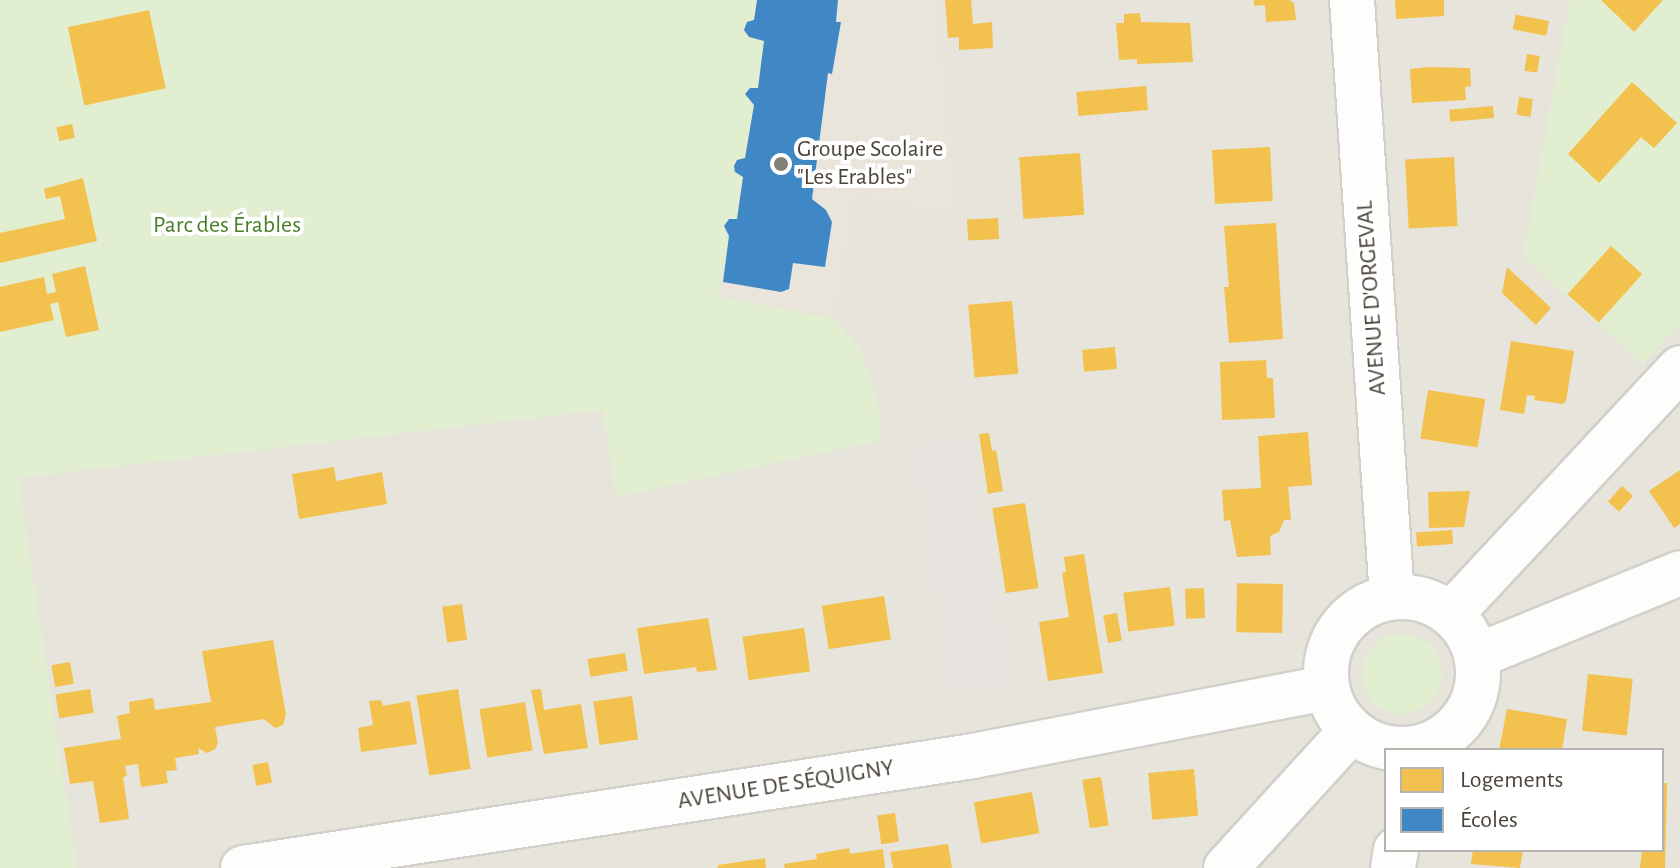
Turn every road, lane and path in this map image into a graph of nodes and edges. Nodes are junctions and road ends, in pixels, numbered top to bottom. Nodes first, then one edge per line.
1 (1352, 0) edge
2 (1680, 368) edge
3 (1680, 573) edge
4 (1392, 597) junction
5 (1451, 614) junction
6 (1477, 656) junction
7 (1326, 688) junction
8 (1351, 731) junction
9 (1401, 748) edge
10 (1420, 748) edge
11 (243, 868) edge
12 (1226, 868) edge

1 - 4 street, AVENUE D'ORGEVAL
2 - 5 street
3 - 6 street
4 - 5 street
4 - 7 street
5 - 6 street
6 - 10 street
7 - 8 street
7 - 11 street, AVENUE DE SÉQUIGNY
8 - 9 street
8 - 12 street

